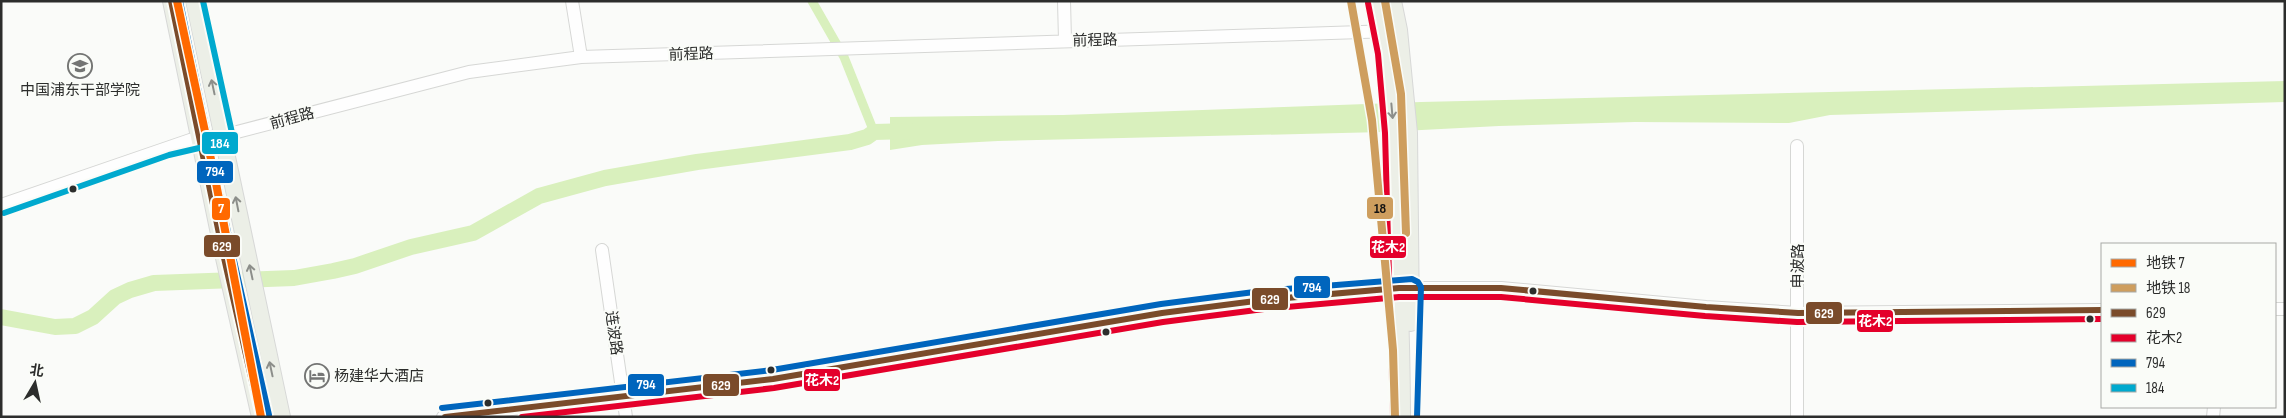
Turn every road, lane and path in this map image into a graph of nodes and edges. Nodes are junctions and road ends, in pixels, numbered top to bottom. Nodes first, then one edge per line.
1 (172, 1) edge
2 (194, 1) edge
3 (572, 1) edge
4 (1064, 1) edge
5 (1377, 1) edge
6 (1393, 1) edge
7 (1392, 31) junction
8 (1066, 40) junction
9 (581, 57) junction
10 (223, 134) junction
11 (200, 138) junction
12 (1797, 146) dead end
13 (1, 205) edge
14 (602, 250) dead end
15 (1406, 288) junction
16 (2101, 310) edge
17 (1798, 313) junction
18 (623, 398) junction
19 (260, 417) edge
20 (282, 417) edge
21 (443, 417) edge
22 (626, 417) edge
23 (1402, 417) edge
24 (1408, 417) edge
25 (1796, 417) edge

1 - 11 main road
10 -> 2 main road
3 - 9 street
4 - 8 street
5 - 7 main road
6 - 7 main road
7 - 8 street, 前程路
7 - 15 main road
8 - 9 street, 前程路
9 - 10 street, 前程路
10 - 11 street, 前程路
20 -> 10 main road
11 - 13 street, 前程路
11 - 19 main road
12 - 17 street, 申波路
14 - 18 street, 连波路
15 - 17 street
15 - 18 street
15 - 23 main road
15 - 24 main road
16 - 17 street
17 - 25 street, 申波路
18 - 21 street
18 - 22 street, 连波路

